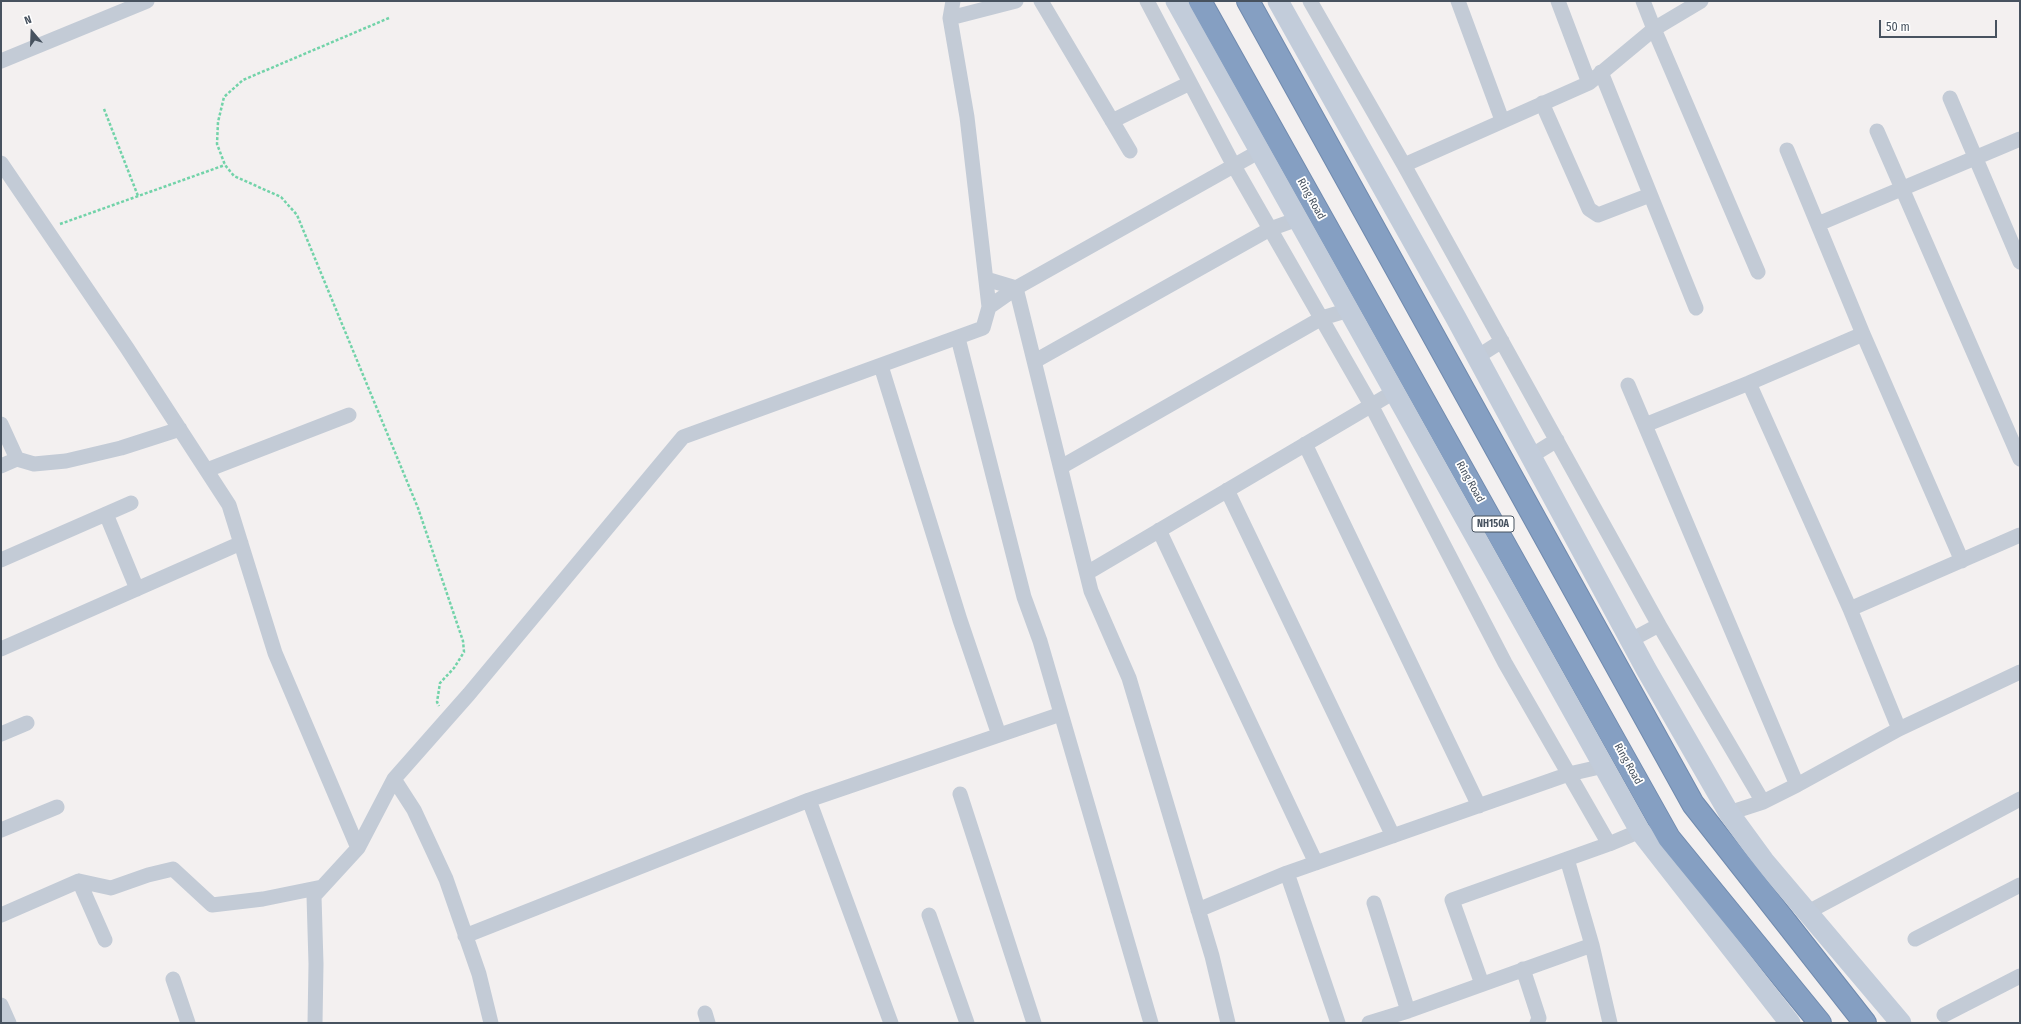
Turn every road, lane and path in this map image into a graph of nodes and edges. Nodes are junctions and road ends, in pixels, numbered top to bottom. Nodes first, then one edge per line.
1 (147, 1) edge
2 (953, 1) edge
3 (1016, 1) edge
4 (1041, 1) edge
5 (1147, 1) edge
6 (1176, 1) edge
7 (1200, 1) edge
8 (1248, 1) edge
9 (1278, 1) edge
10 (1310, 1) edge
11 (1458, 1) edge
12 (1558, 1) edge
13 (1643, 1) edge
14 (1701, 1) edge
15 (389, 18) dead end
16 (950, 18) junction
17 (1654, 29) junction
18 (1, 61) edge
19 (1602, 72) junction
20 (1190, 82) junction
21 (1589, 83) junction
22 (1950, 98) dead end
23 (1542, 103) junction
24 (104, 109) dead end
25 (1502, 120) junction
26 (1112, 121) junction
27 (1877, 131) dead end
28 (2020, 139) edge
29 (1787, 150) dead end
30 (1130, 151) dead end
31 (1260, 151) junction
32 (1976, 159) junction
33 (1, 162) edge
34 (1404, 164) junction
35 (225, 165) junction
36 (1234, 166) junction
37 (1903, 189) junction
38 (1650, 195) junction
39 (138, 196) junction
40 (1298, 219) junction
41 (1818, 224) junction
42 (46, 229) junction
43 (1270, 229) junction
44 (2020, 262) edge
45 (1758, 272) dead end
46 (986, 279) junction
47 (1016, 288) junction
48 (989, 307) junction
49 (1696, 308) dead end
50 (1349, 310) junction
51 (1322, 318) junction
52 (1863, 334) junction
53 (958, 338) junction
54 (1502, 341) junction
55 (1477, 356) junction
56 (1035, 361) junction
57 (881, 366) junction
58 (1749, 383) junction
59 (1628, 385) dead end
60 (1394, 392) junction
61 (1371, 405) junction
62 (349, 415) dead end
63 (1, 424) edge
64 (1645, 425) junction
65 (180, 429) junction
66 (1557, 440) junction
67 (1305, 444) junction
68 (1531, 456) junction
69 (2020, 458) edge
70 (17, 459) junction
71 (1, 466) edge
72 (1061, 467) junction
73 (207, 470) junction
74 (1227, 490) junction
75 (131, 503) dead end
76 (106, 514) junction
77 (1159, 530) junction
78 (2020, 535) edge
79 (241, 543) junction
80 (1, 560) edge
81 (1962, 560) junction
82 (1087, 573) junction
83 (137, 589) junction
84 (1850, 609) junction
85 (1659, 625) junction
86 (1631, 640) junction
87 (1, 649) edge
88 (2020, 672) edge
89 (1061, 714) junction
90 (446, 721) junction
91 (27, 723) dead end
92 (1899, 729) junction
93 (1, 734) edge
94 (999, 735) junction
95 (1604, 766) junction
96 (1569, 774) junction
97 (394, 779) junction
98 (1797, 785) junction
99 (960, 794) dead end
100 (2020, 799) edge
101 (809, 800) junction
102 (1763, 802) junction
103 (1479, 806) junction
104 (57, 807) dead end
105 (1729, 813) junction
106 (1, 830) edge
107 (1640, 831) junction
108 (1393, 836) junction
109 (1610, 844) junction
110 (358, 848) junction
111 (1567, 859) junction
112 (1316, 863) junction
113 (1286, 873) junction
114 (79, 881) junction
115 (2020, 885) edge
116 (322, 887) junction
117 (1374, 903) dead end
118 (1198, 910) junction
119 (1808, 912) junction
120 (1, 915) edge
121 (929, 915) dead end
122 (465, 936) junction
123 (1915, 939) dead end
124 (105, 940) dead end
125 (1592, 945) junction
126 (1523, 969) junction
127 (2020, 976) edge
128 (173, 979) dead end
129 (1482, 984) junction
130 (1, 1004) edge
131 (1408, 1011) junction
132 (1944, 1015) dead end
133 (9, 1023) edge
134 (188, 1023) edge
135 (315, 1023) edge
136 (491, 1023) edge
137 (891, 1023) edge
138 (967, 1023) edge
139 (1034, 1023) edge
140 (1151, 1023) edge
141 (1228, 1023) edge
142 (1338, 1023) edge
143 (1369, 1023) edge
144 (1537, 1023) edge
145 (1610, 1023) edge
146 (1790, 1023) edge
147 (1820, 1023) edge
148 (1865, 1023) edge
149 (1901, 1023) edge

1 - 18 street
2 - 16 street
3 - 16 street
4 - 26 street
5 - 20 street
6 - 31 street
7 - 147 highway, Ring Road / NH150A
8 - 148 highway
9 - 55 street
10 - 34 street
11 - 25 street
12 - 21 street
13 - 17 street
14 - 17 street
15 - 35 path
16 - 46 street
17 - 19 street
17 - 45 street
19 - 21 street
19 - 38 street
20 - 26 street
20 - 36 street
21 - 23 street
22 - 32 street
23 - 25 street
23 - 38 street
24 - 39 path
25 - 34 street
26 - 30 street
27 - 37 street
28 - 32 street
29 - 41 street
31 - 36 street
31 - 40 street
32 - 37 street
32 - 44 street
33 - 42 street
34 - 54 street
35 - 39 path
35 - 90 path
36 - 43 street
36 - 47 street
37 - 41 street
37 - 69 street
38 - 49 street
39 - 42 path
40 - 43 street
40 - 50 street
41 - 52 street
42 - 65 street
43 - 51 street
43 - 56 street
46 - 47 street
46 - 48 street
47 - 48 street
47 - 56 street
48 - 53 street
50 - 51 street
50 - 60 street
51 - 61 street
51 - 72 street
52 - 58 street
52 - 81 street
53 - 57 street
53 - 89 street
54 - 55 street
54 - 66 street
55 - 68 street
56 - 72 street
57 - 90 street
57 - 94 street
58 - 64 street
58 - 84 street
59 - 64 street
60 - 61 street
60 - 95 street
61 - 67 street
61 - 96 street
62 - 73 street
63 - 70 street
64 - 98 street
65 - 70 street
65 - 73 street
66 - 68 street
66 - 85 street
67 - 74 street
67 - 103 street
68 - 86 street
70 - 71 street
72 - 82 street
73 - 79 street
74 - 77 street
74 - 108 street
75 - 76 street
76 - 80 street
76 - 83 street
77 - 82 street
77 - 112 street
78 - 81 street
79 - 83 street
79 - 110 street
81 - 84 street
82 - 118 street
83 - 87 street
84 - 92 street
85 - 86 street
85 - 102 street
86 - 105 street
88 - 92 street
89 - 94 street
89 - 140 street
90 - 97 street
91 - 93 street
92 - 98 street
94 - 101 street
95 - 96 street
95 - 107 street
96 - 103 street
96 - 109 street
97 - 110 street
97 - 122 street
98 - 102 street
99 - 139 street
100 - 119 street
101 - 122 street
101 - 137 street
102 - 105 street
103 - 108 street
104 - 106 street
105 - 119 street
107 - 109 street
107 - 146 street
108 - 112 street
109 - 111 street
110 - 116 street
111 - 125 street
111 - 129 street
112 - 113 street
113 - 118 street
113 - 142 street
114 - 116 street
114 - 120 street
114 - 124 street
115 - 123 street
116 - 135 street
117 - 131 street
118 - 141 street
119 - 149 street
121 - 138 street
122 - 136 street
125 - 126 street
125 - 145 street
126 - 129 street
126 - 144 street
127 - 132 street
128 - 134 street
129 - 131 street
130 - 133 street
131 - 143 street

